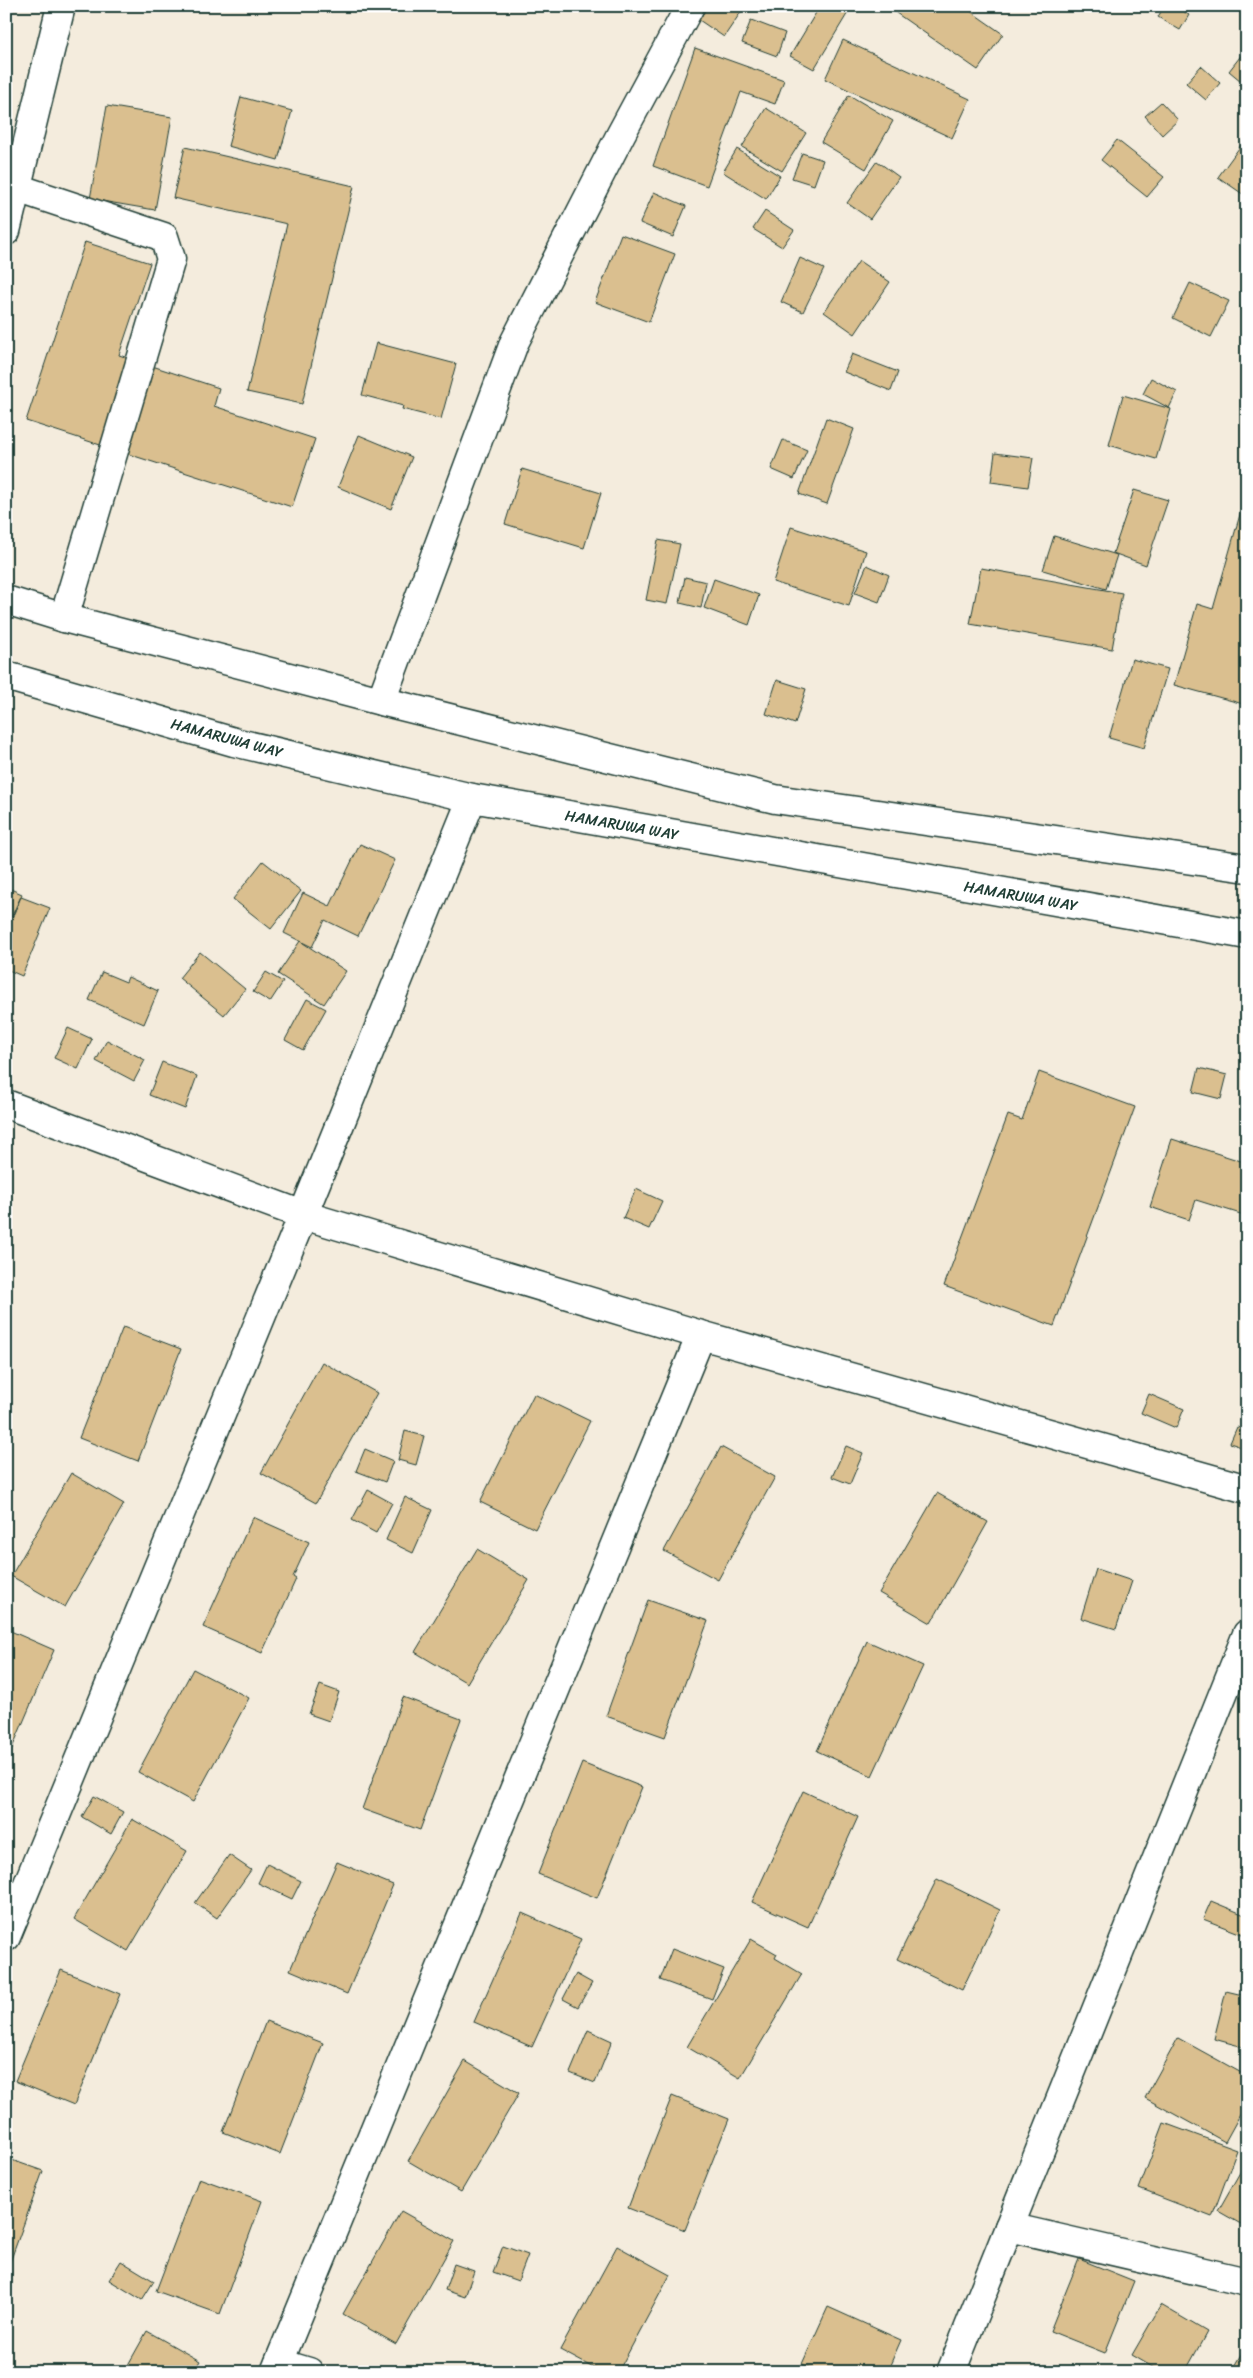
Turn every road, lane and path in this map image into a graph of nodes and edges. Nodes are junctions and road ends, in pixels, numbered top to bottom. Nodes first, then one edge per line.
1 (61, 6) edge
2 (690, 6) edge
3 (17, 188) junction
4 (6, 231) edge
5 (6, 600) edge
6 (64, 618) junction
7 (6, 676) edge
8 (381, 701) junction
9 (472, 798) junction
10 (1247, 868) edge
11 (1247, 935) edge
12 (6, 1104) edge
13 (303, 1215) junction
14 (701, 1335) junction
15 (1247, 1489) edge
16 (1247, 1634) edge
17 (6, 1937) edge
18 (1009, 2227) junction
19 (1247, 2282) edge
20 (277, 2367) edge
21 (309, 2372) edge
22 (951, 2372) edge

1 - 3 street
2 - 8 street
3 - 4 street
3 - 6 street
5 - 6 street
6 - 8 street
7 - 9 street, HAMARUWA WAY
8 - 10 street
9 - 11 street, HAMARUWA WAY
9 - 13 street
12 - 13 street
13 - 14 street
13 - 17 street
14 - 15 street
14 - 20 street
16 - 18 street
18 - 19 street
18 - 22 street
20 - 21 street

